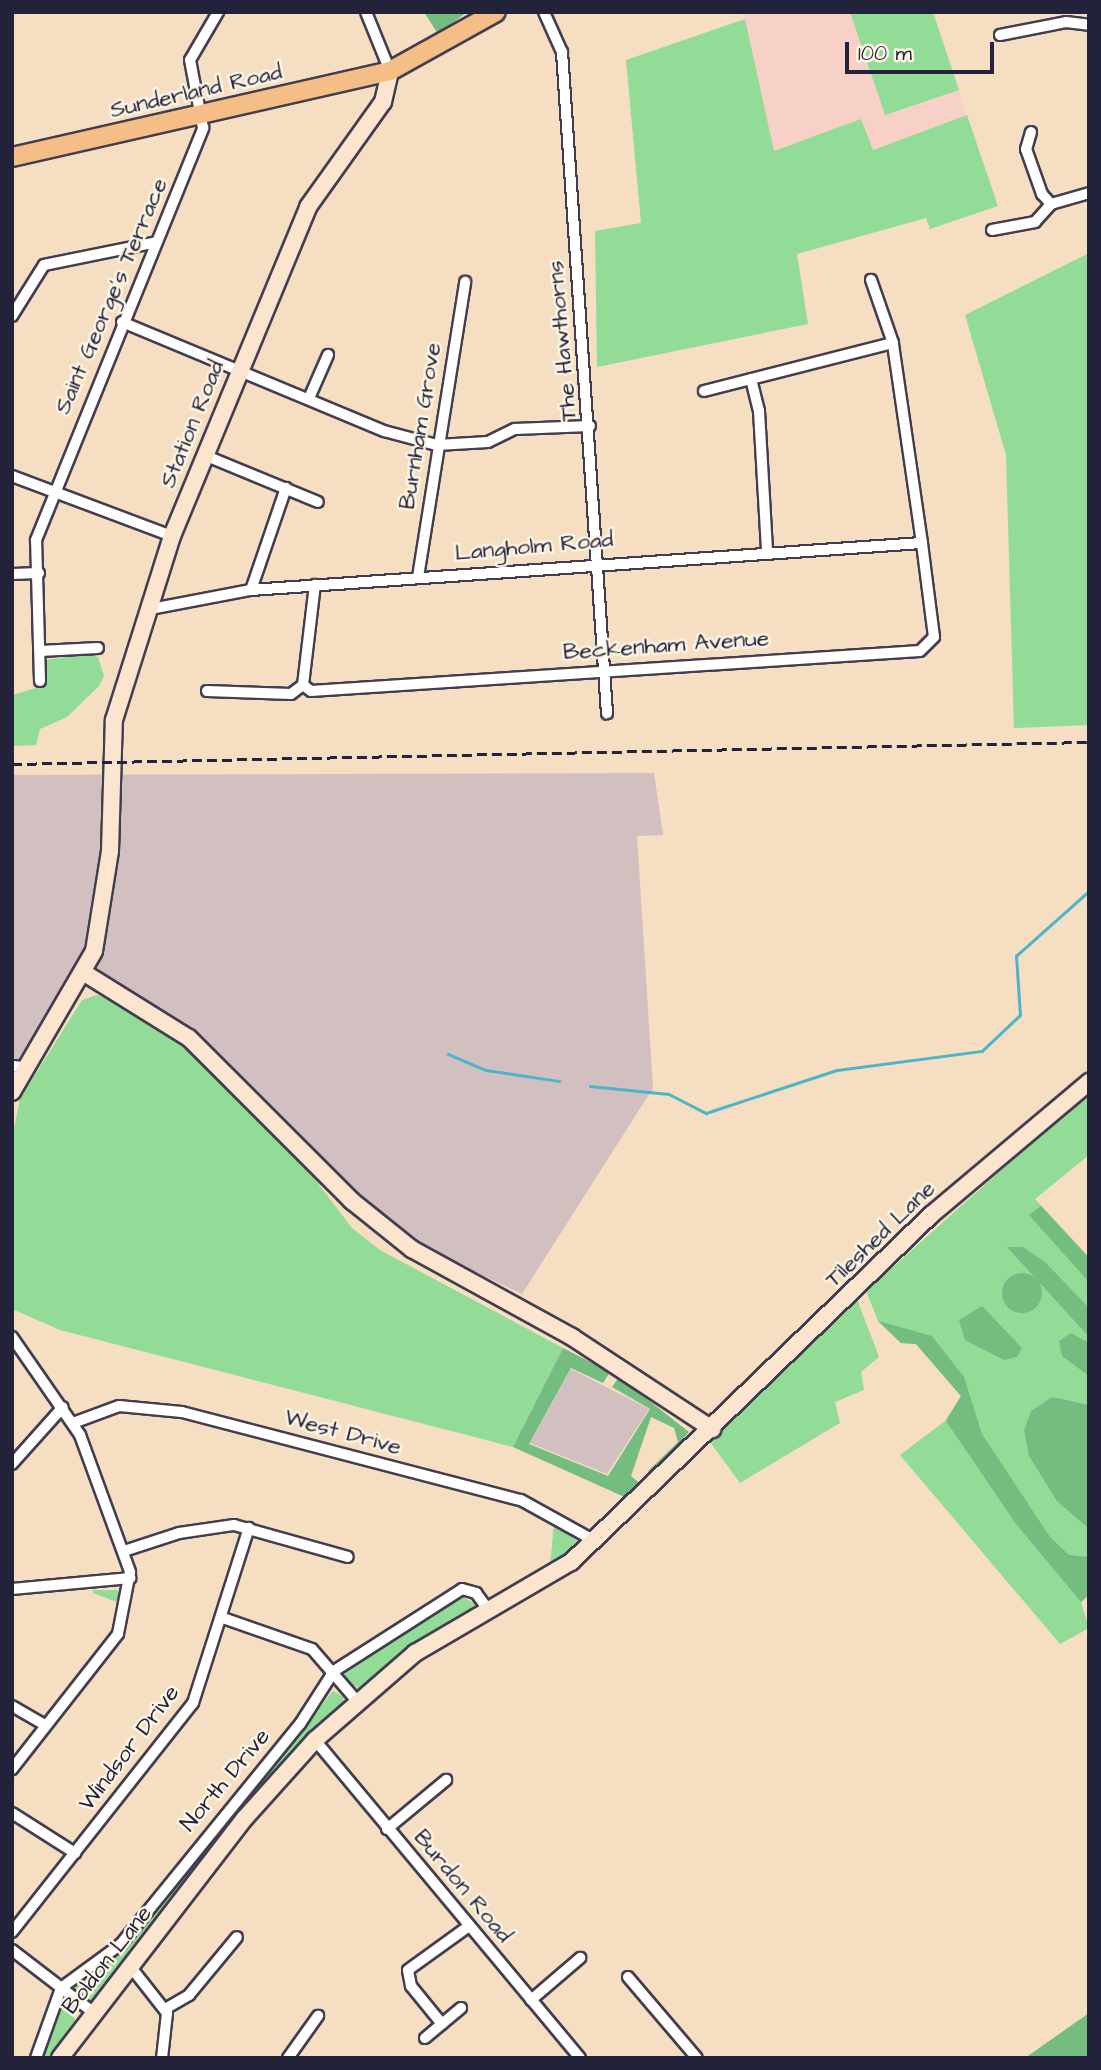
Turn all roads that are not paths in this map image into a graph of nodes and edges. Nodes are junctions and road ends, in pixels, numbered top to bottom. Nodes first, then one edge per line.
1 (218, 12) edge
2 (366, 12) edge
3 (496, 12) edge
4 (544, 12) edge
5 (1089, 24) edge
6 (1000, 35) dead end
7 (390, 71) junction
8 (203, 116) junction
9 (1031, 132) dead end
10 (12, 157) edge
11 (1089, 193) edge
12 (1051, 204) junction
13 (992, 229) dead end
14 (157, 242) junction
15 (871, 280) dead end
16 (465, 282) dead end
17 (12, 316) edge
18 (122, 322) junction
19 (893, 343) junction
20 (328, 355) dead end
21 (239, 368) junction
22 (751, 379) junction
23 (704, 391) dead end
24 (310, 396) junction
25 (590, 426) junction
26 (437, 445) junction
27 (204, 455) junction
28 (12, 476) edge
29 (286, 488) junction
30 (54, 492) junction
31 (318, 502) dead end
32 (172, 536) junction
33 (922, 543) junction
34 (767, 551) junction
35 (598, 562) junction
36 (39, 573) junction
37 (12, 574) edge
38 (418, 577) junction
39 (315, 585) junction
40 (251, 590) junction
41 (150, 609) junction
42 (98, 648) dead end
43 (40, 651) junction
44 (605, 670) junction
45 (40, 681) dead end
46 (303, 685) junction
47 (207, 691) dead end
48 (607, 713) dead end
49 (86, 974) junction
50 (18, 1067) edge
51 (1089, 1082) edge
52 (12, 1092) edge
53 (12, 1337) edge
54 (63, 1407) junction
55 (73, 1423) junction
56 (712, 1429) junction
57 (12, 1464) edge
58 (249, 1528) junction
59 (595, 1541) junction
60 (124, 1551) junction
61 (348, 1557) dead end
62 (130, 1578) junction
63 (12, 1589) edge
64 (489, 1611) junction
65 (223, 1618) junction
66 (334, 1671) junction
67 (357, 1701) junction
68 (12, 1706) edge
69 (46, 1726) junction
70 (315, 1740) junction
71 (12, 1769) edge
72 (446, 1780) dead end
73 (12, 1813) edge
74 (387, 1829) junction
75 (75, 1853) junction
76 (469, 1926) junction
77 (12, 1932) edge
78 (237, 1937) dead end
79 (12, 1950) edge
80 (580, 1958) dead end
81 (130, 1966) junction
82 (628, 1977) dead end
83 (61, 1987) junction
84 (531, 2000) junction
85 (165, 2008) junction
86 (461, 2008) dead end
87 (94, 2013) junction
88 (318, 2016) dead end
89 (442, 2024) junction
90 (425, 2038) dead end
91 (36, 2058) edge
92 (60, 2058) edge
93 (162, 2058) edge
94 (288, 2058) edge
95 (580, 2058) edge
96 (697, 2058) edge

1 - 8 street
2 - 7 street
3 - 7 main road, Sunderland Road
4 - 25 street, The Hawthorns
5 - 6 street
7 - 8 main road, Sunderland Road
7 - 21 street, Station Road
8 - 10 main road, Sunderland Road
8 - 14 street, Saint George's Terrace
9 - 12 street
11 - 12 street
12 - 13 street
14 - 17 street
14 - 18 street, Saint George's Terrace
15 - 19 street
16 - 26 street, Burnham Grove
18 - 21 street
18 - 30 street, Saint George's Terrace
19 - 22 street
19 - 33 street
20 - 24 street
21 - 24 street
21 - 27 street, Station Road
22 - 23 street
22 - 34 street
24 - 26 street
25 - 26 street
25 - 35 street, The Hawthorns
26 - 38 street, Burnham Grove
27 - 29 street
27 - 32 street, Station Road
28 - 30 street
29 - 31 street
29 - 40 street
30 - 32 street
30 - 36 street, Saint George's Terrace
32 - 41 street, Station Road
33 - 34 street, Langholm Road
33 - 44 street, Beckenham Avenue
34 - 35 street, Langholm Road
35 - 38 street, Langholm Road
35 - 44 street, The Hawthorns
36 - 37 street
36 - 43 street, Saint George's Terrace
38 - 39 street, Langholm Road
39 - 40 street, Langholm Road
39 - 46 street
40 - 41 street, Langholm Road
41 - 49 street, Station Road
42 - 43 street
43 - 45 street, Saint George's Terrace
44 - 46 street, Beckenham Avenue
44 - 48 street, The Hawthorns
46 - 47 street
49 - 50 street
49 - 56 street
50 - 52 street
51 - 56 street, Tileshed Lane
53 - 54 street
54 - 55 street
54 - 57 street
55 - 59 street, West Drive
55 - 60 street
56 - 59 street, Tileshed Lane
58 - 60 street
58 - 61 street
58 - 65 street, Windsor Drive
59 - 64 street, Tileshed Lane
60 - 62 street
62 - 63 street
62 - 69 street
64 - 66 street, North Drive
64 - 67 street, Boldon Lane
65 - 66 street
65 - 75 street, Windsor Drive
66 - 67 street
66 - 83 street, North Drive
67 - 70 street, Boldon Lane
68 - 69 street
69 - 71 street
70 - 74 street, Burdon Road
70 - 81 street, Boldon Lane
72 - 74 street
73 - 75 street
74 - 76 street, Burdon Road
75 - 77 street, Windsor Drive
76 - 84 street, Burdon Road
76 - 89 street
78 - 85 street
79 - 83 street
80 - 84 street
81 - 85 street
81 - 87 street, Boldon Lane
82 - 96 street
83 - 87 street
83 - 91 street
84 - 95 street, Burdon Road
85 - 93 street
86 - 89 street
87 - 92 street, Boldon Lane
88 - 94 street
89 - 90 street

